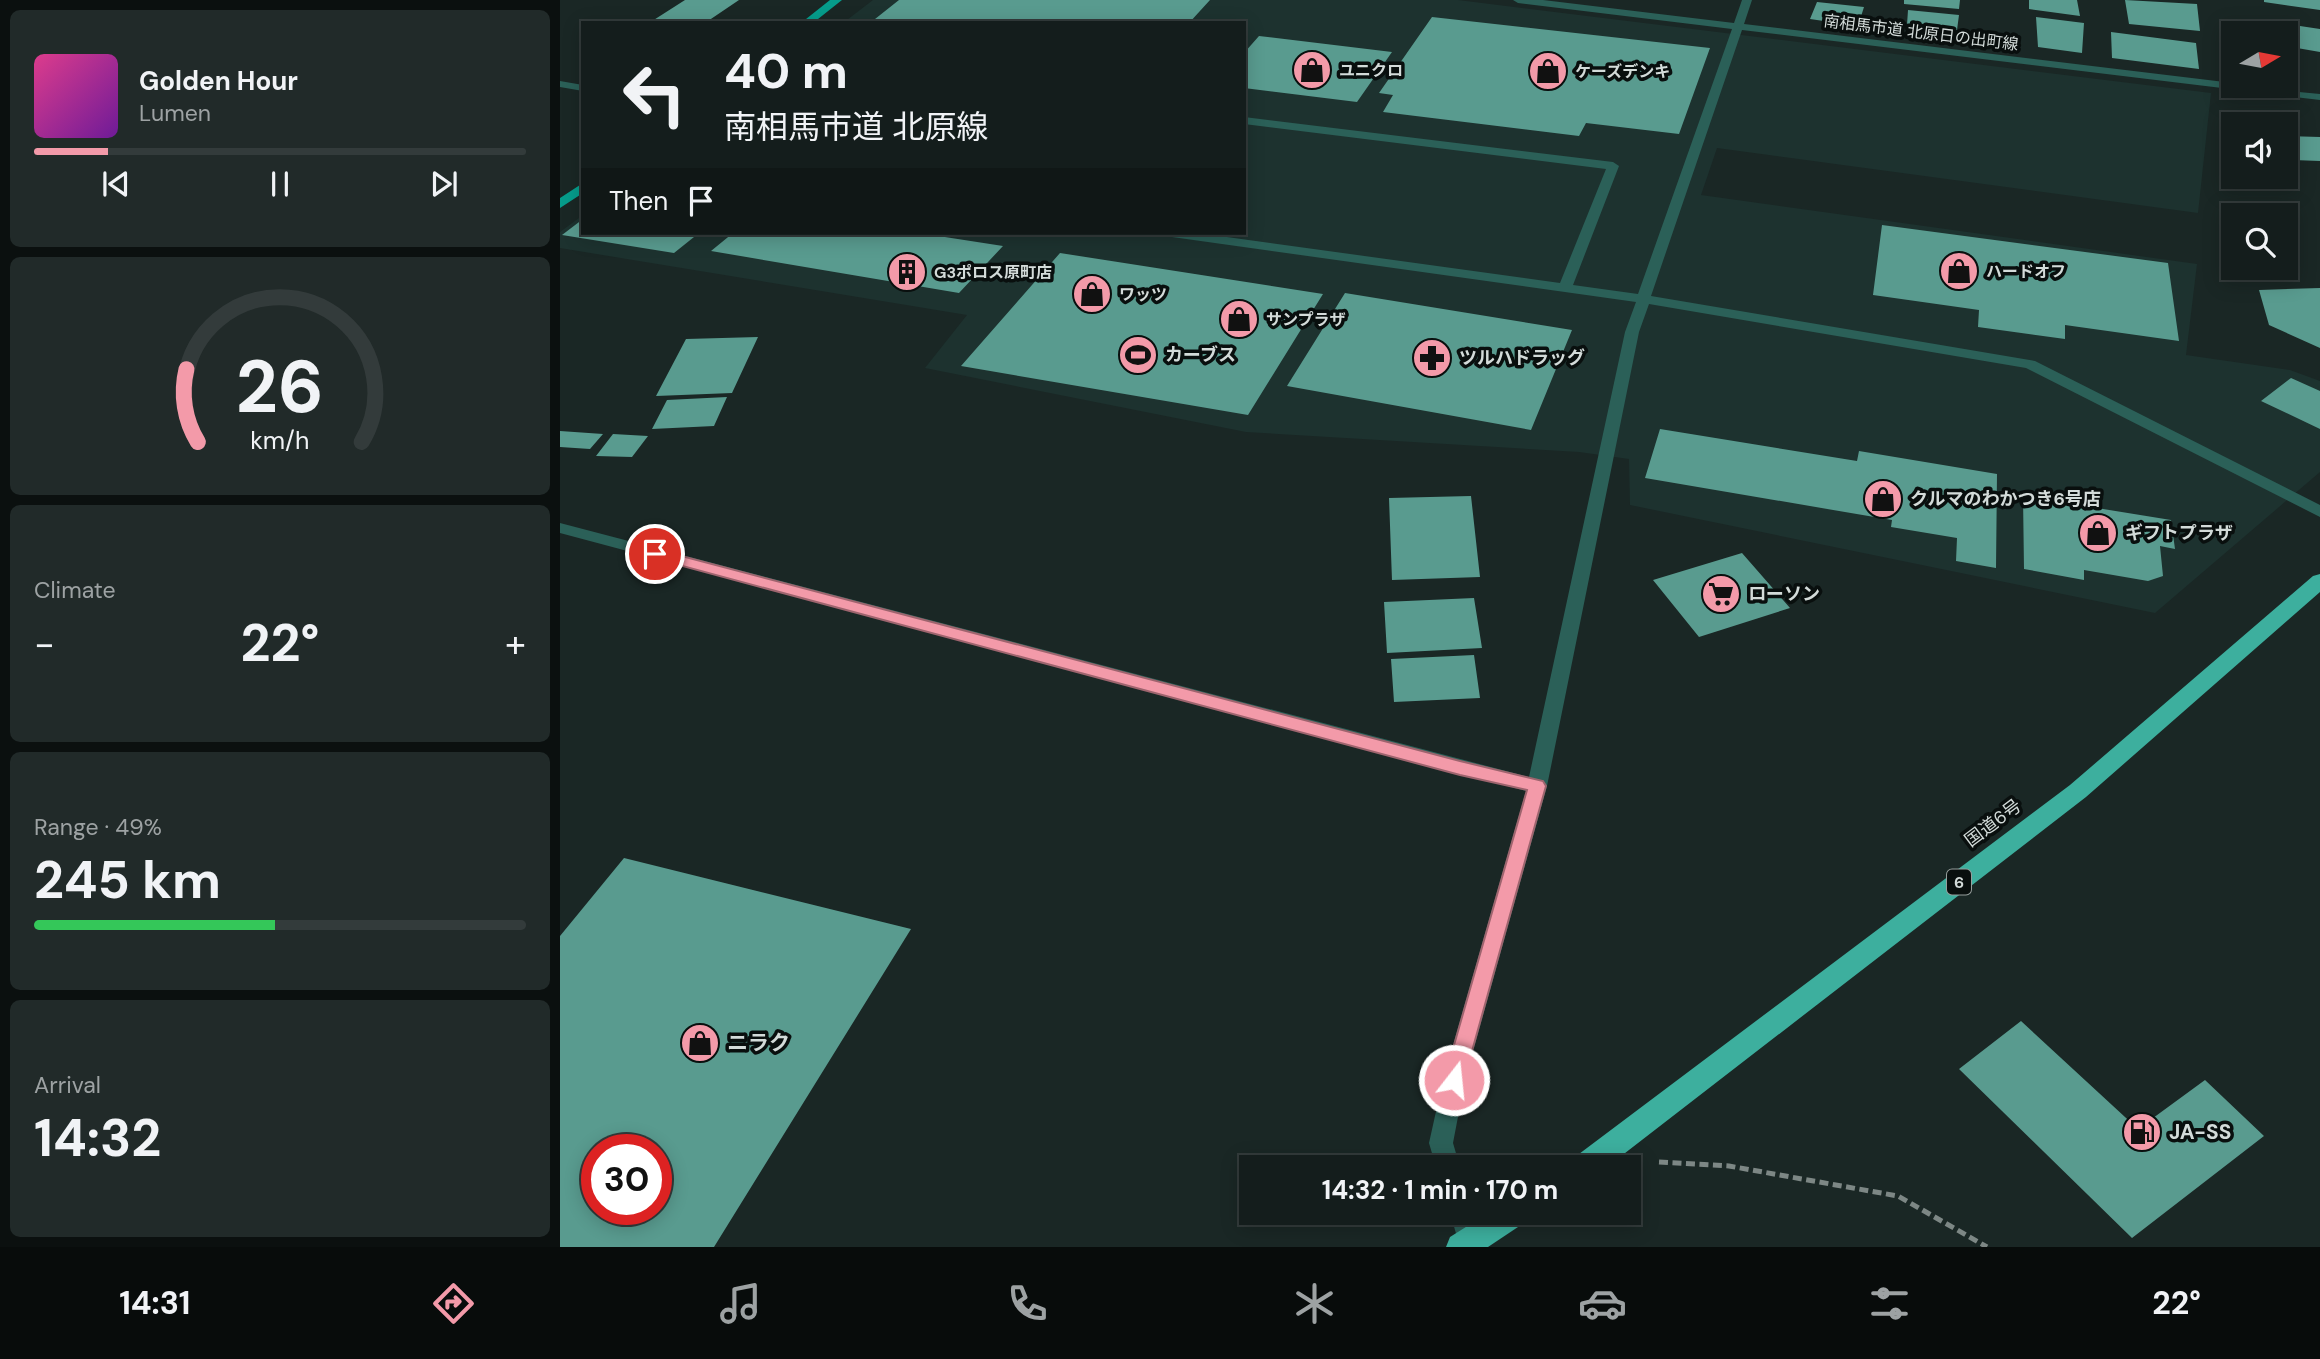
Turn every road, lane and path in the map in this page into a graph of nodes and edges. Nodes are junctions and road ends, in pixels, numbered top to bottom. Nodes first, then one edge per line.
1 (837, 0) edge
2 (1518, 0) edge
3 (1747, 0) edge
4 (809, 21) edge
5 (1738, 25) junction
6 (560, 84) edge
7 (581, 88) edge
8 (2320, 97) edge
9 (1246, 120) edge
10 (581, 188) edge
11 (560, 204) edge
12 (1186, 235) edge
13 (1565, 288) junction
14 (1643, 299) junction
15 (2320, 512) edge
16 (560, 528) edge
17 (2320, 581) edge
18 (1537, 786) junction
19 (1444, 1155) edge
20 (1601, 1155) edge
21 (1641, 1164) edge
22 (1464, 1225) edge
23 (1495, 1225) edge
24 (1466, 1244) edge
25 (1987, 1247) edge

1 - 4 main road
2 - 5 street, 南相馬市道 北原日の出町線
3 - 5 street
5 - 8 street, 南相馬市道 北原日の出町線
5 - 14 street
6 - 7 street
9 - 13 street
10 - 11 main road
12 - 13 street
13 - 14 street
14 - 15 street
14 - 18 street
16 - 18 street
17 - 20 highway, 国道6号 / 6
18 - 19 street
21 - 25 path
22 - 24 street
23 - 24 highway

